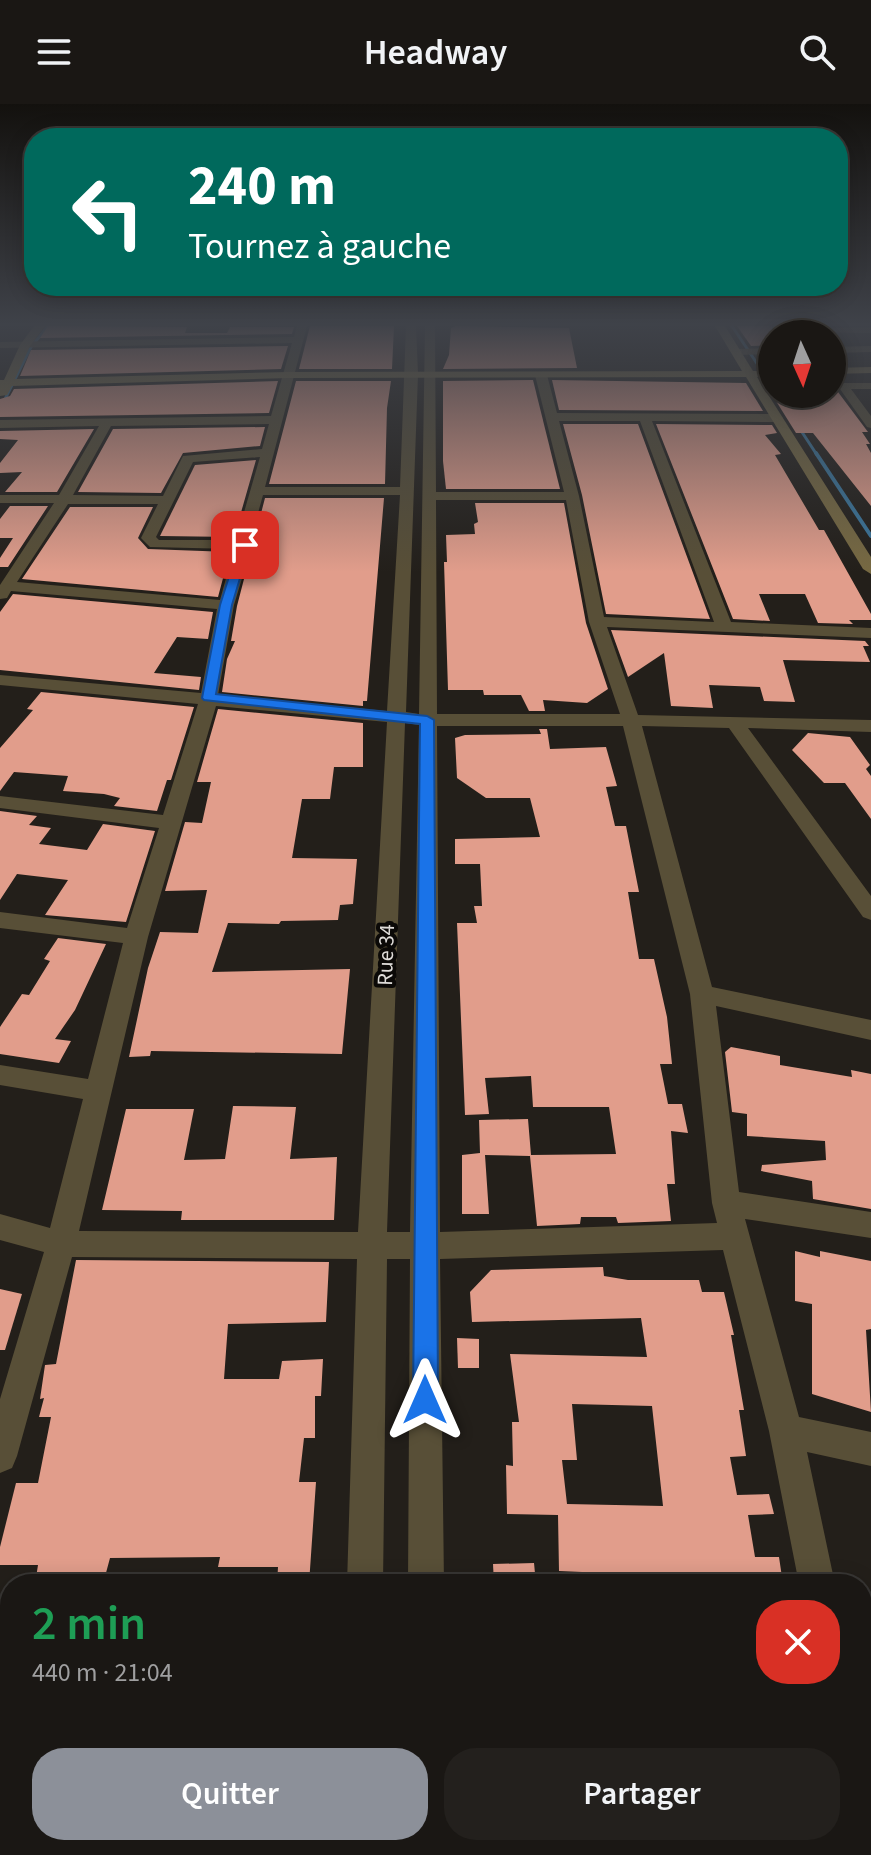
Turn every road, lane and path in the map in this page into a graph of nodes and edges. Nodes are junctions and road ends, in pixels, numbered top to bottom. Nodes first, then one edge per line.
1 (279, 408) edge
2 (417, 408) edge
3 (424, 408) edge
4 (549, 408) edge
5 (773, 408) edge
6 (866, 411) edge
7 (551, 417) junction
8 (644, 417) junction
9 (777, 418) junction
10 (276, 420) junction
11 (107, 422) junction
12 (0, 424) edge
13 (871, 424) edge
14 (270, 452) junction
15 (260, 491) junction
16 (406, 491) junction
17 (430, 496) junction
18 (572, 496) junction
19 (0, 499) edge
20 (64, 499) junction
21 (167, 500) junction
22 (245, 545) junction
23 (871, 569) edge
24 (4, 592) edge
25 (226, 605) junction
26 (597, 622) junction
27 (724, 626) junction
28 (871, 633) edge
29 (0, 680) edge
30 (209, 698) junction
31 (395, 717) junction
32 (427, 720) junction
33 (631, 720) junction
34 (734, 722) junction
35 (871, 726) edge
36 (0, 802) edge
37 (172, 823) junction
38 (871, 912) edge
39 (0, 920) edge
40 (136, 937) junction
41 (702, 994) junction
42 (871, 1030) edge
43 (0, 1075) edge
44 (99, 1091) junction
45 (726, 1203) junction
46 (871, 1225) edge
47 (0, 1227) edge
48 (734, 1236) junction
49 (61, 1244) junction
50 (372, 1246) junction
51 (425, 1246) junction
52 (786, 1431) junction
53 (871, 1449) edge
54 (0, 1456) edge
55 (365, 1574) edge
56 (426, 1574) edge
57 (815, 1574) edge

1 - 10 street
2 - 16 street, Rue 34
3 - 17 street, Rue 34
4 - 7 street
5 - 9 street
6 - 13 street
7 - 8 street
7 - 18 street
8 - 9 street
8 - 27 street
9 - 23 street
10 - 11 street
10 - 14 street
11 - 12 street
11 - 20 street
14 - 15 street
14 - 21 street
15 - 16 street
15 - 22 street
16 - 31 street, Rue 34
17 - 18 street
17 - 32 street, Rue 34
18 - 26 street
19 - 20 street
20 - 21 street
20 - 24 street
21 - 22 street
22 - 25 street
24 - 25 street
25 - 30 street
26 - 27 street
26 - 33 street
27 - 28 street
29 - 30 street
30 - 31 street
30 - 37 street
31 - 32 street
31 - 50 street, Rue 34
32 - 33 street
32 - 51 street, Rue 34
33 - 34 street
33 - 41 street
34 - 35 street
34 - 38 street
36 - 37 street
37 - 40 street
39 - 40 street
40 - 44 street
41 - 42 street
41 - 45 street
43 - 44 street
44 - 49 street
45 - 46 street
45 - 48 street
47 - 49 street
48 - 51 street
48 - 52 street
49 - 50 street
49 - 54 street
50 - 51 street
50 - 55 street, Rue 34
51 - 56 street, Rue 34
52 - 53 street
52 - 57 street

